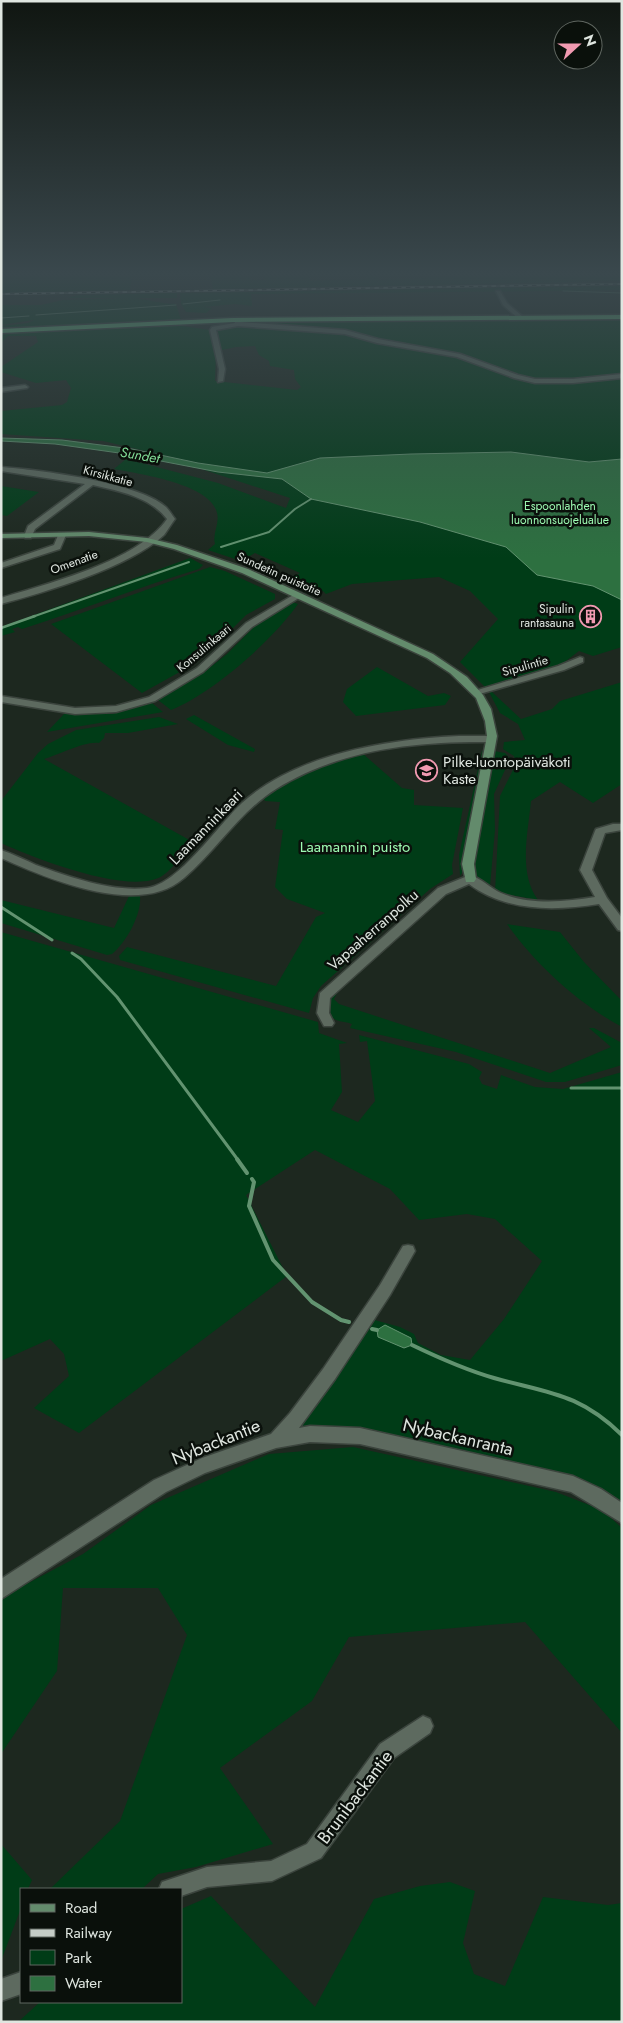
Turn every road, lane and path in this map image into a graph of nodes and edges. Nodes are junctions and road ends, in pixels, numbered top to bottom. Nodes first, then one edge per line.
1 (222, 369) edge
2 (496, 369) edge
3 (622, 376) edge
4 (609, 378) junction
5 (220, 381) dead end
6 (622, 384) edge
7 (25, 387) dead end
8 (1, 390) edge
9 (2, 471) edge
10 (92, 482) junction
11 (62, 535) junction
12 (1, 536) edge
13 (28, 536) junction
14 (152, 540) junction
15 (1, 566) edge
16 (298, 596) junction
17 (1, 601) edge
18 (580, 660) dead end
19 (476, 692) junction
20 (1, 699) edge
21 (491, 740) junction
22 (622, 828) edge
23 (1, 854) edge
24 (470, 879) junction
25 (602, 900) junction
26 (622, 927) edge
27 (328, 1023) dead end
28 (408, 1251) dead end
29 (276, 1440) junction
30 (622, 1514) edge
31 (1, 1590) edge
32 (423, 1726) dead end
33 (172, 1888) edge
34 (20, 1983) edge
35 (1, 1990) edge

1 - 5 street
2 - 4 street
3 - 4 street
4 - 6 street
7 - 8 street
9 - 10 street, Kirsikkatie
10 - 13 street
10 - 14 street, Kirsikkatie
11 - 13 street, Sundetin puistotie
11 - 14 street, Sundetin puistotie
11 - 15 street
12 - 13 street, Sundetin puistotie
14 - 16 street, Sundetin puistotie
14 - 17 street, Omenatie
16 - 19 street, Sundetin puistotie
16 - 20 street, Konsulinkaari
18 - 19 street, Sipulintie
19 - 21 street, Sundetin puistotie
21 - 23 street, Laamanninkaari
21 - 24 street, Sundetin puistotie
22 - 25 street
24 - 25 street
24 - 27 street, Vapaaherranpolku
25 - 26 street
28 - 29 street, Nybackantie
29 - 30 street, Nybackanranta
29 - 31 street, Nybackantie
32 - 33 street, Brunibackantie
34 - 35 street

